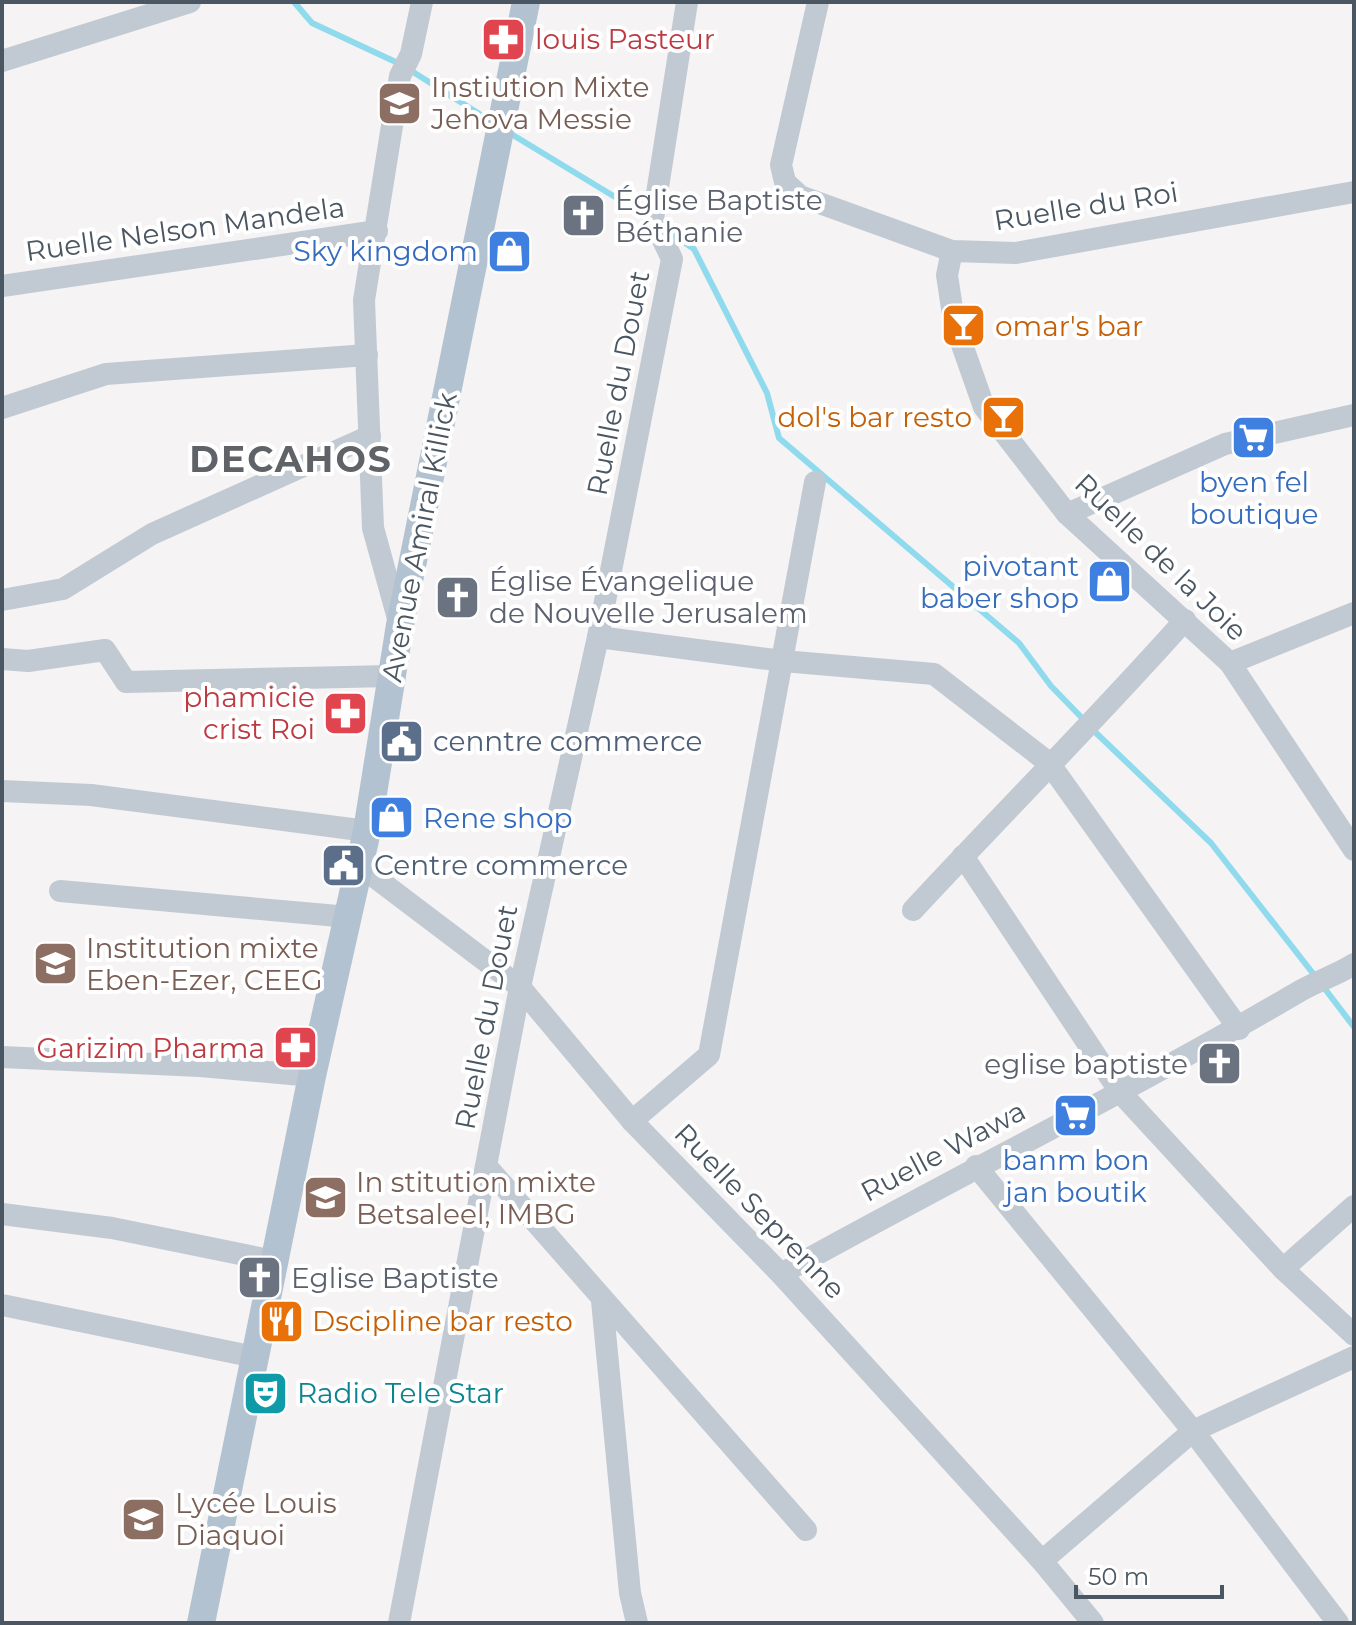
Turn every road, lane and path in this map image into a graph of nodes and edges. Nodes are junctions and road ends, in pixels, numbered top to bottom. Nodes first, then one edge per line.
1 (190, 2) edge
2 (422, 2) edge
3 (526, 2) edge
4 (687, 2) edge
5 (818, 2) edge
6 (2, 61) edge
7 (1354, 192) edge
8 (377, 231) junction
9 (952, 251) junction
10 (2, 286) edge
11 (367, 355) junction
12 (2, 408) edge
13 (1354, 415) edge
14 (370, 436) junction
15 (815, 482) dead end
16 (1067, 514) junction
17 (2, 600) edge
18 (1354, 613) edge
19 (1185, 620) junction
20 (400, 625) junction
21 (598, 637) junction
22 (2, 659) edge
23 (783, 661) junction
24 (1230, 663) junction
25 (391, 676) junction
26 (1049, 763) junction
27 (2, 791) edge
28 (1346, 821) edge
29 (367, 831) junction
30 (1354, 850) edge
31 (963, 856) junction
32 (360, 866) junction
33 (60, 891) dead end
34 (913, 910) dead end
35 (349, 917) junction
36 (1351, 966) edge
37 (520, 987) junction
38 (1239, 1029) junction
39 (2, 1057) edge
40 (312, 1076) junction
41 (1120, 1092) junction
42 (632, 1121) junction
43 (976, 1166) junction
44 (488, 1168) junction
45 (1354, 1206) edge
46 (2, 1214) edge
47 (274, 1261) junction
48 (1283, 1269) junction
49 (781, 1274) junction
50 (602, 1301) junction
51 (2, 1305) edge
52 (1354, 1335) edge
53 (255, 1357) junction
54 (1354, 1357) edge
55 (1193, 1431) junction
56 (806, 1530) dead end
57 (1042, 1561) junction
58 (201, 1623) edge
59 (399, 1623) edge
60 (637, 1623) edge
61 (1093, 1623) edge
62 (1338, 1623) edge

1 - 6 street
2 - 8 street
3 - 20 main road, Avenue Amiral Killick
4 - 21 street, Ruelle du Douet
5 - 9 street, Ruelle du Roi
7 - 9 street, Ruelle du Roi
8 - 10 street, Ruelle Nelson Mandela
8 - 11 street
9 - 16 street, Ruelle de la Joie
11 - 12 street
11 - 14 street
13 - 16 street
14 - 17 street
14 - 20 street
15 - 23 street
16 - 19 street, Ruelle de la Joie
18 - 24 street
19 - 24 street, Ruelle de la Joie
19 - 26 street
20 - 25 main road, Avenue Amiral Killick
21 - 23 street
21 - 37 street, Ruelle du Douet
22 - 25 street
23 - 26 street
23 - 42 street
24 - 28 street, Ruelle de la Joie
25 - 29 main road, Avenue Amiral Killick
26 - 31 street
26 - 38 street
27 - 29 street
28 - 30 street, Ruelle de la Joie
29 - 32 main road, Avenue Amiral Killick
31 - 34 street
31 - 41 street
32 - 35 main road, Avenue Amiral Killick
32 - 37 street, Ruelle Seprenne
33 - 35 street
35 - 40 main road, Avenue Amiral Killick
36 - 38 street, Ruelle Wawa
37 - 42 street, Ruelle Seprenne
37 - 44 street, Ruelle du Douet
38 - 41 street, Ruelle Wawa
39 - 40 street
40 - 47 main road, Avenue Amiral Killick
41 - 43 street, Ruelle Wawa
41 - 48 street
42 - 49 street, Ruelle Seprenne
43 - 49 street, Ruelle Wawa
43 - 55 street
44 - 50 street
44 - 59 street, Ruelle du Douet
45 - 48 street
46 - 47 street
47 - 53 main road, Avenue Amiral Killick
48 - 52 street
49 - 57 street, Ruelle Seprenne
50 - 56 street
50 - 60 street
51 - 53 street
53 - 58 main road, Avenue Amiral Killick
54 - 55 street
55 - 57 street
55 - 62 street
57 - 61 street, Ruelle Seprenne

